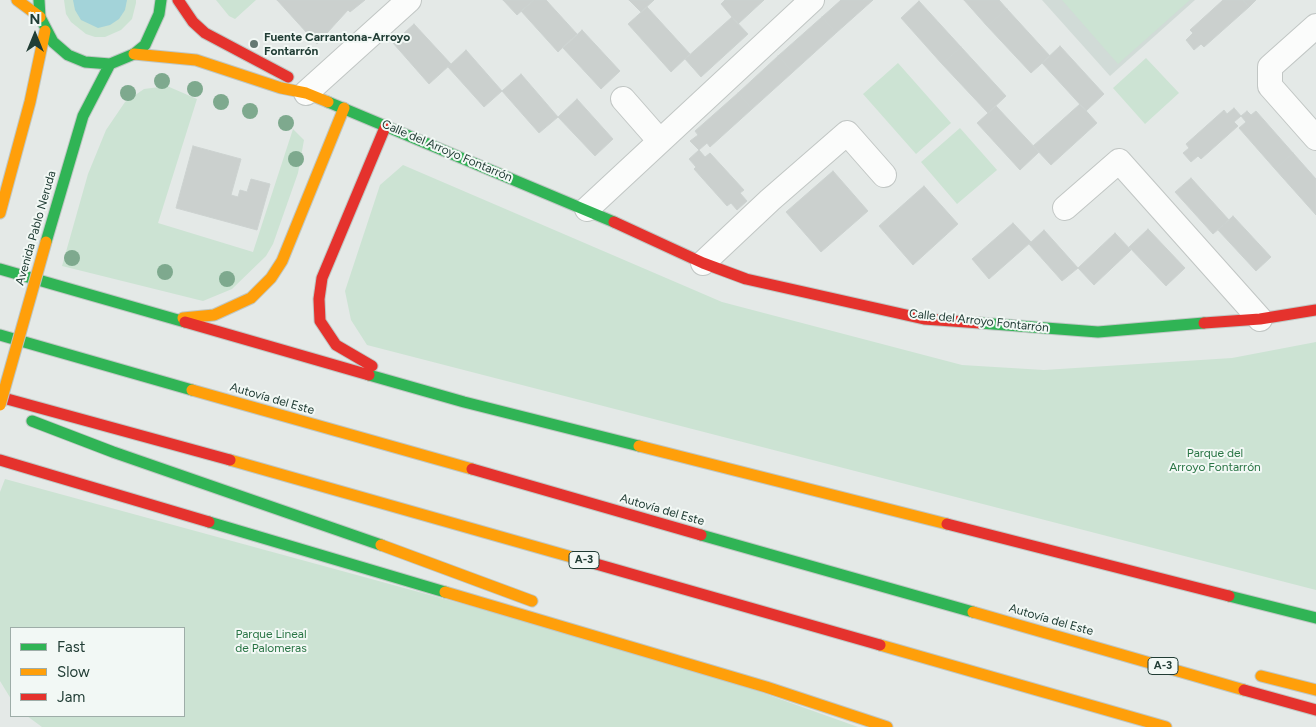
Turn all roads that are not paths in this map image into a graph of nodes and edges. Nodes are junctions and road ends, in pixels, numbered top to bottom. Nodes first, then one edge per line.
1 (16, 0) edge
2 (40, 0) edge
3 (160, 0) edge
4 (178, 0) edge
5 (409, 0) edge
6 (812, 0) edge
7 (40, 16) junction
8 (1316, 26) edge
9 (45, 31) junction
10 (134, 54) junction
11 (110, 64) junction
12 (306, 93) junction
13 (623, 99) dead end
14 (344, 108) junction
15 (386, 125) junction
16 (1316, 138) edge
17 (660, 140) junction
18 (884, 175) dead end
19 (1065, 208) dead end
20 (587, 209) junction
21 (0, 213) edge
22 (703, 263) junction
23 (0, 269) edge
24 (1316, 310) edge
25 (1260, 319) junction
26 (170, 320) junction
27 (0, 335) edge
28 (0, 398) edge
29 (464, 402) junction
30 (7, 410) edge
31 (0, 460) edge
32 (542, 604) dead end
33 (1316, 618) edge
34 (1010, 623) junction
35 (598, 625) dead end
36 (1163, 654) dead end
37 (1249, 673) dead end
38 (766, 687) junction
39 (1316, 690) edge
40 (1316, 710) edge
41 (887, 727) edge
42 (1166, 727) edge

1 - 7 main road
2 - 7 main road
3 - 10 main road
4 - 12 main road, Calle del Arroyo Fontarrón
5 - 12 street
6 - 17 street
7 - 9 main road
8 - 16 street
9 - 11 main road
9 - 21 main road
10 - 11 main road
10 - 12 main road, Calle del Arroyo Fontarrón
11 - 30 main road, Avenida Pablo Neruda, bridge
12 - 14 main road, Calle del Arroyo Fontarrón
13 - 17 street
14 - 15 main road, Calle del Arroyo Fontarrón
14 - 26 main road
15 - 20 main road, Calle del Arroyo Fontarrón
15 - 29 main road
17 - 20 street
18 - 22 street
19 - 25 street
20 - 22 main road, Calle del Arroyo Fontarrón
22 - 25 main road, Calle del Arroyo Fontarrón
23 - 26 main road
24 - 25 main road, Calle del Arroyo Fontarrón
26 - 29 main road
27 - 34 main road, Autovía del Este / A-3
28 - 42 main road, A-3
29 - 33 main road
30 - 32 main road
31 - 38 main road
34 - 36 main road
34 - 40 main road, Autovía del Este / A-3
35 - 38 main road
37 - 39 main road
38 - 41 main road

